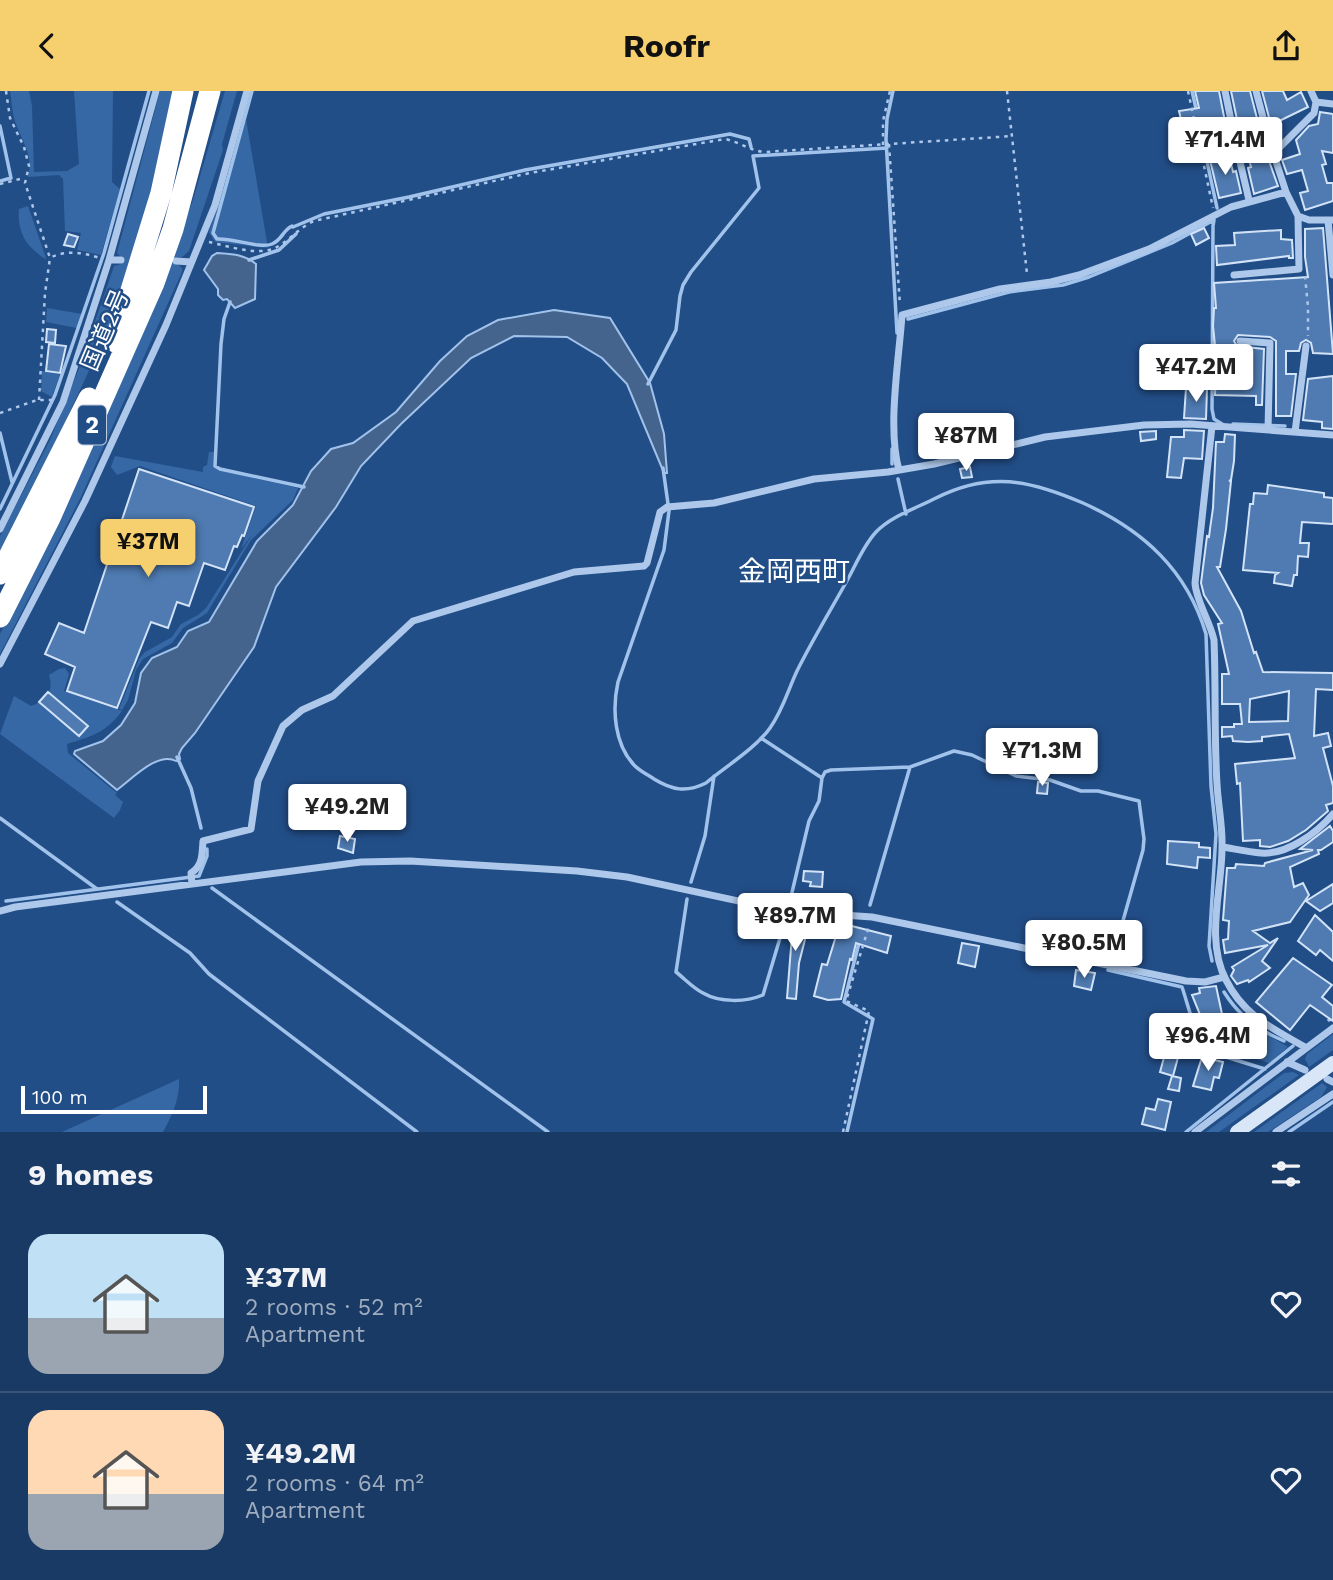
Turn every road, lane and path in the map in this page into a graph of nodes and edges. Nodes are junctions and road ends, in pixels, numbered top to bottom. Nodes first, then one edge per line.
1 (6, 91) edge
2 (156, 91) edge
3 (183, 91) edge
4 (203, 91) edge
5 (210, 91) edge
6 (220, 91) edge
7 (247, 91) edge
8 (890, 91) edge
9 (1007, 91) edge
10 (1188, 91) edge
11 (1225, 91) edge
12 (1256, 91) edge
13 (1311, 91) edge
14 (1316, 102) junction
15 (1333, 104) edge
16 (1013, 137) junction
17 (1269, 140) junction
18 (886, 144) junction
19 (1236, 145) junction
20 (1273, 154) junction
21 (25, 178) junction
22 (0, 184) edge
23 (1286, 192) junction
24 (1249, 200) junction
25 (1214, 214) junction
26 (1298, 216) junction
27 (1330, 220) edge
28 (173, 229) junction
29 (199, 240) junction
30 (50, 258) junction
31 (100, 258) dead end
32 (109, 260) junction
33 (121, 260) dead end
34 (176, 261) dead end
35 (191, 262) junction
36 (1299, 269) junction
37 (1234, 275) dead end
38 (1333, 275) edge
39 (1028, 285) junction
40 (902, 315) junction
41 (1240, 341) dead end
42 (115, 342) junction
43 (1306, 346) joint
44 (39, 400) junction
45 (51, 400) dead end
46 (0, 412) edge
47 (1212, 426) junction
48 (1268, 429) junction
49 (1295, 432) junction
50 (1333, 435) edge
51 (899, 470) junction
52 (0, 529) edge
53 (0, 574) edge
54 (0, 617) edge
55 (0, 664) edge
56 (1333, 814) edge
57 (1223, 847) junction
58 (192, 879) junction
59 (0, 911) edge
60 (872, 917) junction
61 (1224, 977) junction
62 (1333, 1028) edge
63 (1306, 1047) junction
64 (1287, 1062) junction
65 (1333, 1063) edge
66 (1305, 1070) dead end
67 (1333, 1094) edge
68 (844, 1132) edge
69 (1195, 1132) edge
70 (1237, 1132) edge
71 (1276, 1132) edge

1 - 21 path
2 - 32 street
3 - 42 highway
4 - 42 highway, 国道2号 / 2
5 - 28 highway, 国道2号 / 2
6 - 28 highway
7 - 29 street
8 - 18 path
9 - 16 path
10 - 25 path
11 - 19 street
12 - 17 street
13 - 14 street
14 - 15 street
14 - 20 street
16 - 18 path
16 - 39 path
17 - 19 street
17 - 20 street
18 - 29 path
18 - 40 path
19 - 24 street
20 - 23 street
21 - 22 path
21 - 30 path
23 - 24 street
23 - 26 street
24 - 25 street
25 - 39 street
26 - 27 street
26 - 36 street
27 - 38 street
28 - 54 highway, 国道2号 / 2
29 - 35 street
30 - 31 path
30 - 44 path
32 - 33 street
32 - 52 street
34 - 35 street
35 - 55 street
36 - 37 street
36 - 43 path
39 - 40 street
40 - 51 street
41 - 48 street
42 - 53 highway, 国道2号 / 2
43 - 49 street
44 - 45 path
44 - 46 path
47 - 48 street
47 - 51 street
47 - 57 street
48 - 49 street
49 - 50 street
51 - 58 street
56 - 57 street
57 - 61 street
58 - 59 street
58 - 60 street
60 - 61 street
60 - 68 path
61 - 63 street
62 - 63 street
63 - 64 street
64 - 66 street
64 - 69 street
65 - 70 main road
67 - 71 street

